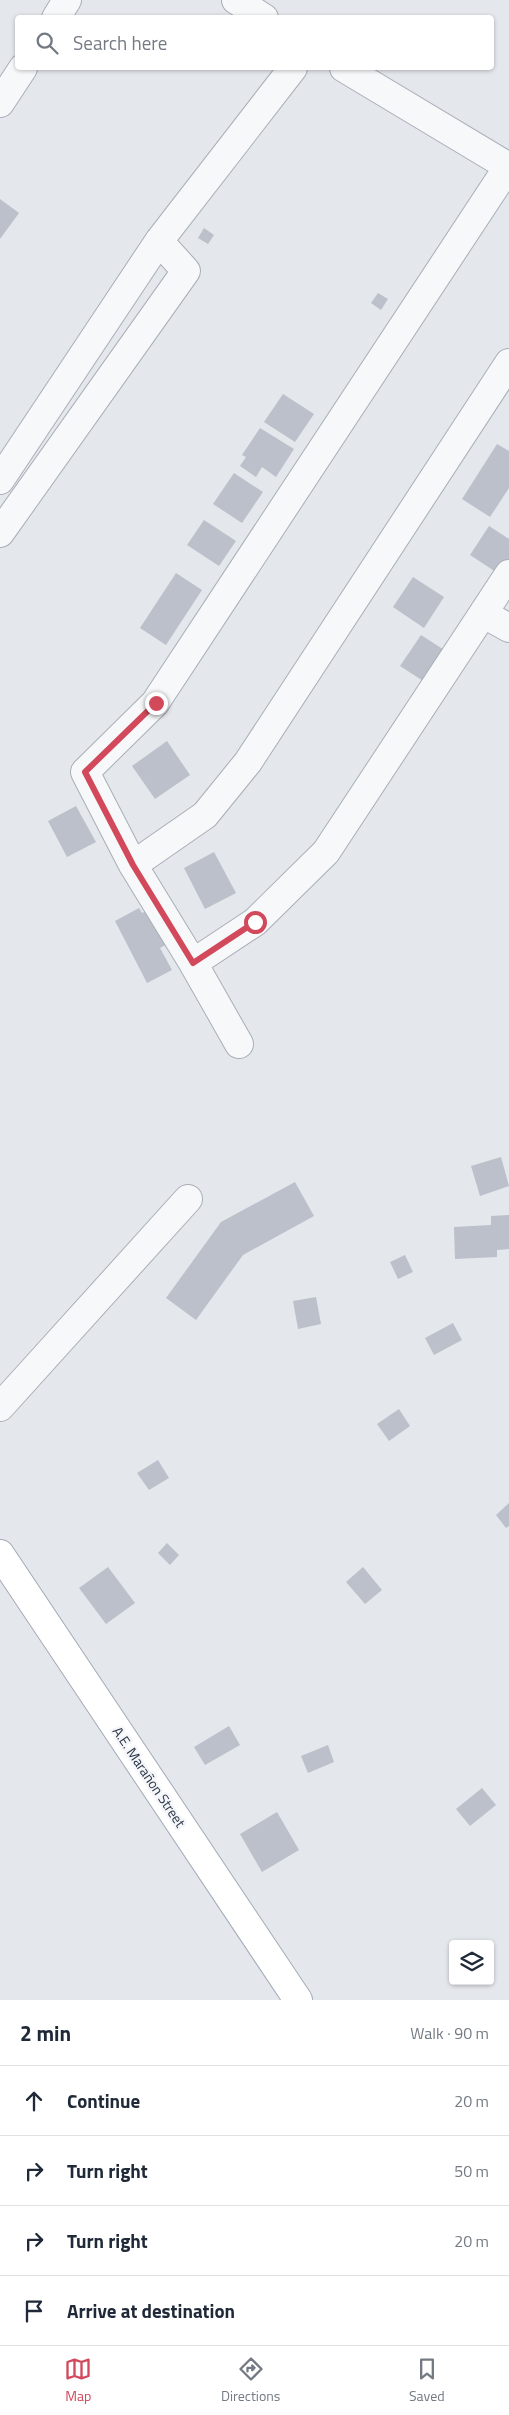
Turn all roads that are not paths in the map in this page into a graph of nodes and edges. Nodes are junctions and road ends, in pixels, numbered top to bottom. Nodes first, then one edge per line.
1 (67, 0) edge
2 (236, 0) edge
3 (58, 15) edge
4 (259, 15) edge
5 (22, 70) edge
6 (291, 70) edge
7 (347, 70) edge
8 (0, 103) edge
9 (509, 167) edge
10 (159, 241) junction
11 (509, 363) edge
12 (0, 480) edge
13 (0, 533) edge
14 (509, 574) edge
15 (484, 614) junction
16 (509, 628) edge
17 (133, 865) junction
18 (193, 963) junction
19 (238, 1044) dead end
20 (188, 1199) dead end
21 (0, 1407) edge
22 (0, 1554) edge
23 (298, 2000) edge

1 - 3 street
2 - 4 street
5 - 8 street
6 - 10 street
7 - 9 street
9 - 17 street
10 - 12 street
10 - 13 street
11 - 17 street
14 - 15 street
15 - 16 street
15 - 18 street
17 - 18 street
18 - 19 street
20 - 21 street
22 - 23 main road, A.E. Marañon Street

